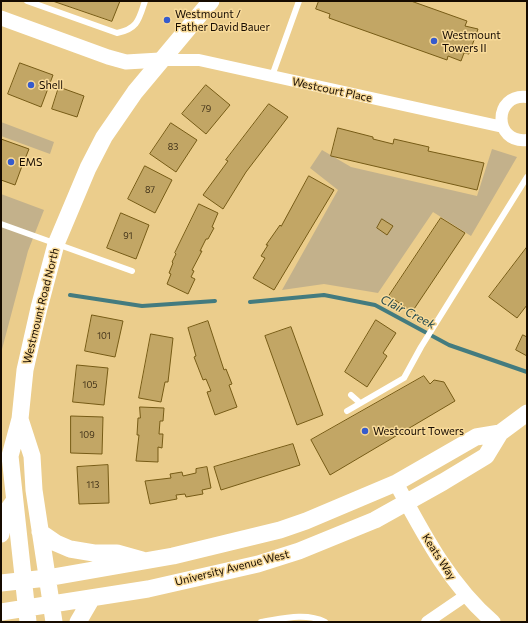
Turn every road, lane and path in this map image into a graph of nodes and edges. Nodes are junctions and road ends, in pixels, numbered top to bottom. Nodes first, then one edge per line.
1 (27, 1) edge
2 (145, 1) edge
3 (211, 1) edge
4 (299, 1) edge
5 (1, 18) edge
6 (160, 60) junction
7 (272, 76) junction
8 (527, 97) edge
9 (503, 127) junction
10 (527, 140) edge
11 (527, 177) edge
12 (1, 224) edge
13 (56, 244) junction
14 (132, 272) dead end
15 (351, 395) dead end
16 (360, 403) junction
17 (347, 411) dead end
18 (527, 413) edge
19 (20, 419) junction
20 (500, 433) junction
21 (396, 483) junction
22 (14, 501) junction
23 (406, 502) junction
24 (40, 532) junction
25 (1, 534) edge
26 (146, 561) junction
27 (47, 578) junction
28 (22, 580) junction
29 (1, 583) edge
30 (465, 596) junction
31 (92, 598) junction
32 (51, 604) junction
33 (1, 612) edge
34 (27, 615) edge
35 (54, 622) edge
36 (78, 622) edge
37 (261, 622) edge
38 (325, 622) edge
39 (427, 622) edge
40 (493, 622) edge

1 - 2 lane
3 - 6 main road, Westmount Road North
4 - 7 lane
5 - 6 street
6 - 7 street, Westcourt Place
6 - 13 main road, Westmount Road North
7 - 9 street, Westcourt Place
8 - 9 street
9 - 10 street, Westcourt Place
11 - 16 lane
12 - 13 lane
13 - 14 lane
13 - 19 main road, Westmount Road North
15 - 16 lane
16 - 17 lane
18 - 20 main road, University Avenue West
19 - 22 main road, Westmount Road North
19 - 24 main road, Westmount Road North
20 - 21 main road, University Avenue West
20 - 23 main road, University Avenue West
21 - 23 street, Keats Way
21 - 26 main road, University Avenue West
22 - 25 main road
22 - 28 main road, Westmount Road North
23 - 30 street, Keats Way
23 - 31 main road, University Avenue West
24 - 26 main road
24 - 27 main road, Westmount Road North
26 - 27 main road, University Avenue West
27 - 28 main road, University Avenue West
27 - 32 main road, Westmount Road North
28 - 29 main road, University Avenue West
28 - 34 main road, Westmount Road North
30 - 39 street
30 - 40 street, Keats Way
31 - 32 main road, University Avenue West
31 - 36 main road
32 - 34 main road, University Avenue West
32 - 35 main road, Westmount Road North
33 - 34 main road, University Avenue West
37 - 38 lane

